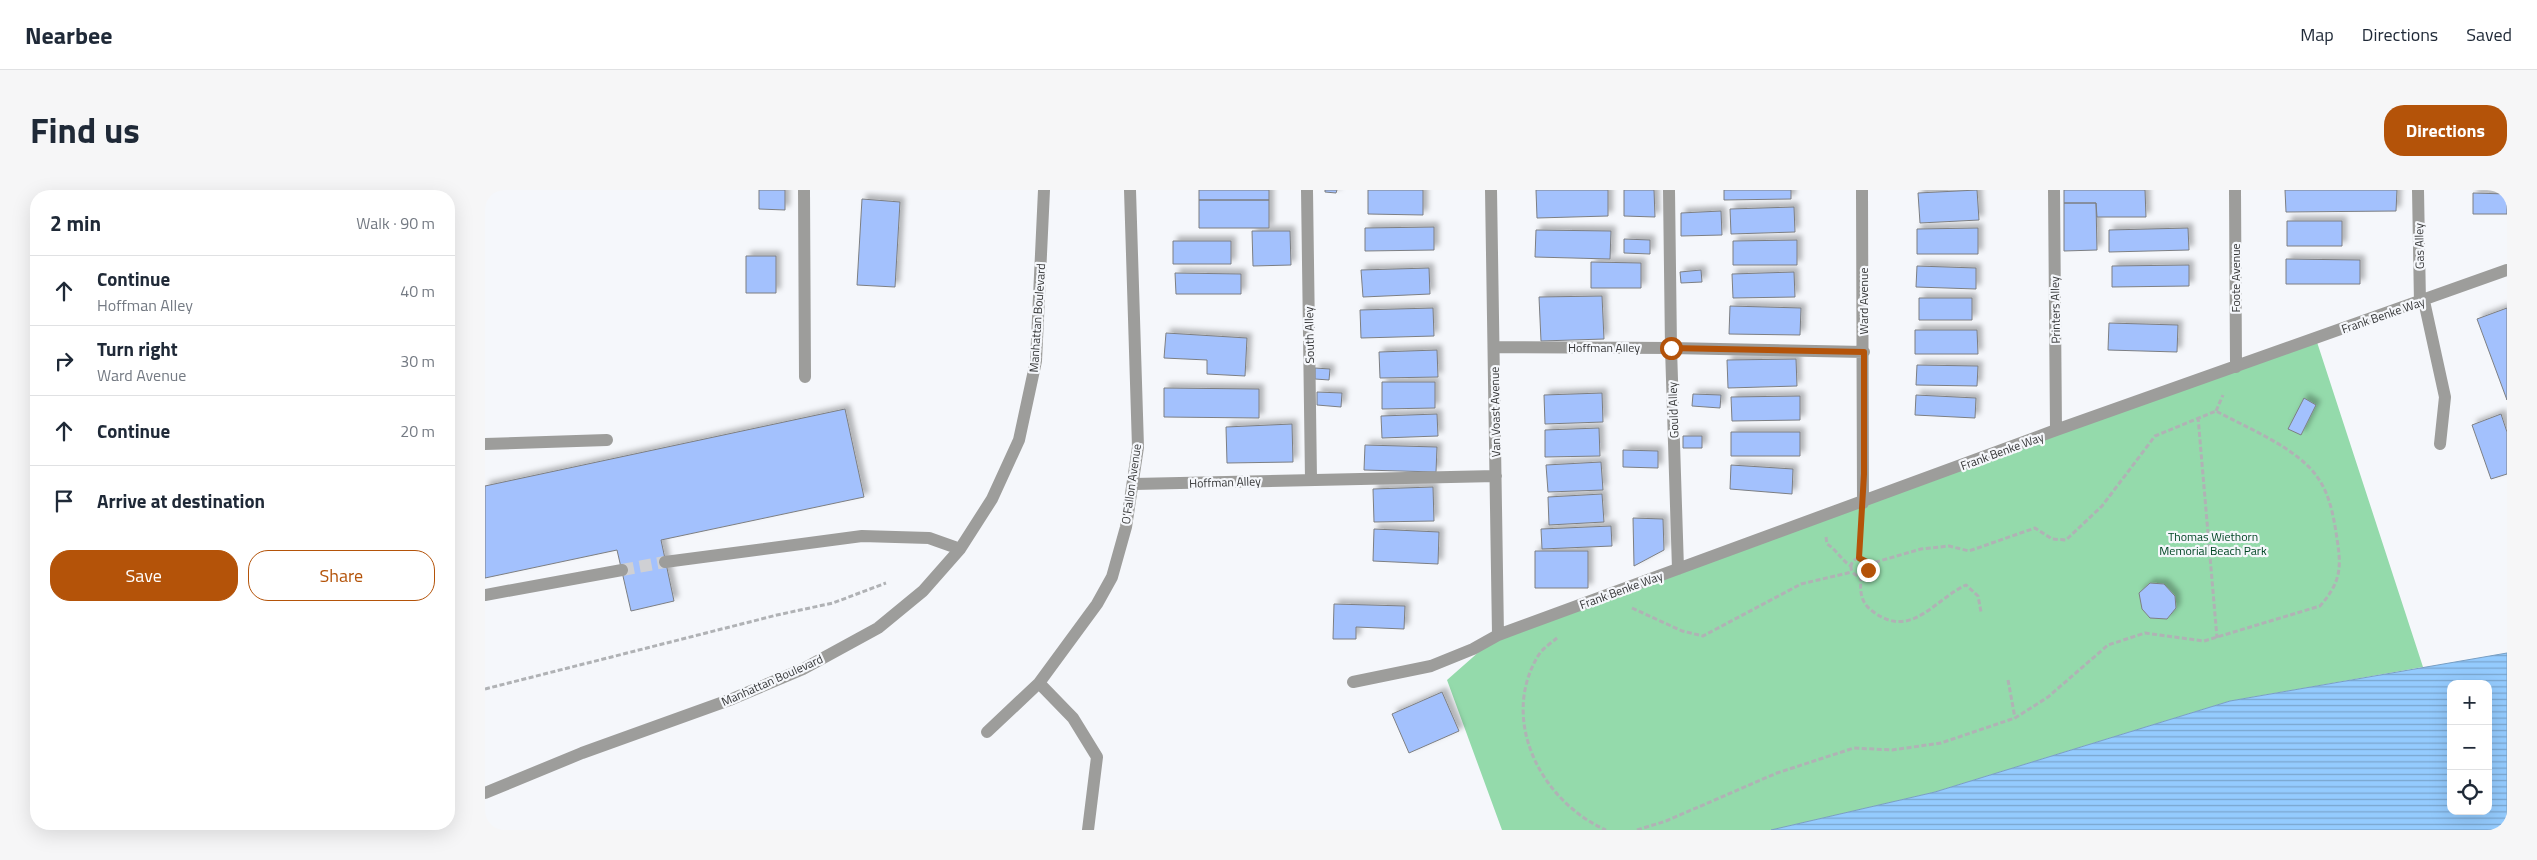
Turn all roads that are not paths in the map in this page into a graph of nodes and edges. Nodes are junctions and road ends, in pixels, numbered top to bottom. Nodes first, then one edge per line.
1 (804, 190) edge
2 (1044, 190) edge
3 (1130, 190) edge
4 (1307, 190) edge
5 (1491, 190) edge
6 (1669, 190) edge
7 (1863, 190) edge
8 (2054, 190) edge
9 (2235, 190) edge
10 (2418, 190) edge
11 (2507, 270) edge
12 (2422, 302) junction
13 (1495, 347) junction
14 (1671, 348) junction
15 (1864, 352) junction
16 (2236, 367) junction
17 (805, 377) dead end
18 (2056, 430) junction
19 (607, 440) dead end
20 (485, 444) edge
21 (2440, 444) dead end
22 (1496, 476) junction
23 (1311, 479) junction
24 (1134, 484) junction
25 (1863, 503) junction
26 (960, 549) junction
27 (665, 562) tunnel mouth
28 (622, 570) tunnel mouth
29 (1678, 570) junction
30 (485, 595) edge
31 (1498, 635) junction
32 (1353, 682) dead end
33 (1039, 683) junction
34 (987, 732) dead end
35 (485, 792) edge
36 (1088, 830) edge

1 - 17 street
2 - 26 street, Manhattan Boulevard
3 - 24 street, O’Fallon Avenue
4 - 23 street, South Alley
5 - 13 street, Van Voast Avenue
6 - 14 street, Gould Alley
7 - 15 street, Ward Avenue
8 - 18 street, Printers Alley
9 - 16 street, Foote Avenue
10 - 12 street, Gas Alley
11 - 12 street, Frank Benke Way
12 - 16 street, Frank Benke Way
12 - 21 street, Gas Alley
13 - 14 street, Hoffman Alley
13 - 22 street, Van Voast Avenue
14 - 15 street, Hoffman Alley
14 - 29 street, Gould Alley
15 - 25 street, Ward Avenue
16 - 18 street, Frank Benke Way
18 - 25 street, Frank Benke Way
19 - 20 street
22 - 23 street, Hoffman Alley
22 - 31 street, Van Voast Avenue
23 - 24 street, Hoffman Alley
24 - 33 street, O’Fallon Avenue
25 - 29 street, Frank Benke Way
26 - 27 street
26 - 35 street, Manhattan Boulevard
28 - 30 street
29 - 31 street, Frank Benke Way
31 - 32 street, Frank Benke Way
33 - 34 street, O’Fallon Avenue
33 - 36 street

